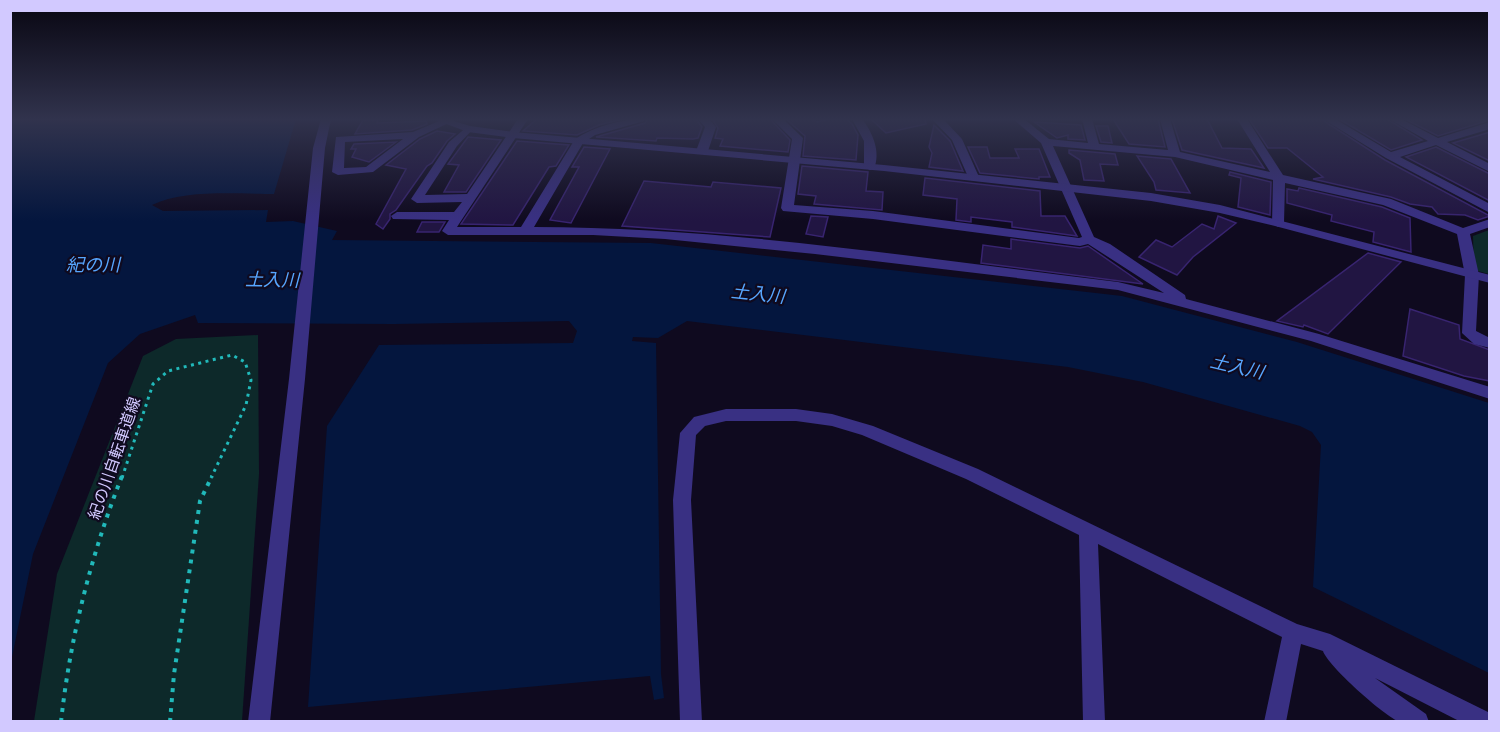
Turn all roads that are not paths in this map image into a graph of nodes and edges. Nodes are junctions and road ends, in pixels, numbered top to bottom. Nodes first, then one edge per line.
1 (319, 153) edge
2 (339, 153) edge
3 (391, 153) edge
4 (447, 153) edge
5 (501, 153) edge
6 (572, 153) edge
7 (725, 153) edge
8 (797, 153) edge
9 (871, 153) edge
10 (964, 153) edge
11 (1051, 153) edge
12 (1167, 153) edge
13 (1263, 153) edge
14 (1385, 153) edge
15 (1399, 153) edge
16 (1458, 153) edge
17 (1174, 154) joint
18 (1390, 156) junction
19 (796, 160) junction
20 (870, 167) junction
21 (1490, 169) edge
22 (974, 177) junction
23 (1279, 178) junction
24 (1064, 186) junction
25 (471, 198) junction
26 (1490, 209) edge
27 (397, 216) dead end
28 (459, 216) junction
29 (1278, 223) junction
30 (1490, 223) edge
31 (526, 230) junction
32 (1463, 232) junction
33 (1089, 239) junction
34 (1472, 274) junction
35 (1490, 279) edge
36 (1187, 303) junction
37 (1490, 343) edge
38 (1490, 393) edge
39 (1088, 531) junction
40 (1293, 632) junction
41 (1323, 641) junction
42 (259, 722) edge
43 (691, 722) edge
44 (1094, 722) edge
45 (1275, 722) edge
46 (1419, 722) edge
47 (1484, 722) edge

1 - 42 street
2 - 3 street
4 - 25 street
5 - 25 street
6 - 31 street
7 - 19 street
8 - 19 street
9 - 20 street
10 - 22 street
11 - 24 street
12 - 17 street
13 - 23 street
14 - 18 street
15 - 18 street
16 - 21 street
17 - 23 street
18 - 26 street
19 - 20 street
19 - 33 street
20 - 22 street
22 - 24 street
23 - 29 street
23 - 32 street
24 - 29 street
24 - 33 street
25 - 28 street
27 - 28 street
28 - 31 street
29 - 34 street
30 - 32 street
31 - 36 street
32 - 34 street
33 - 36 street
34 - 35 street
34 - 37 street
36 - 38 street
39 - 40 street
39 - 43 street
39 - 44 street
40 - 41 street
40 - 45 street
41 - 46 street
41 - 47 street

